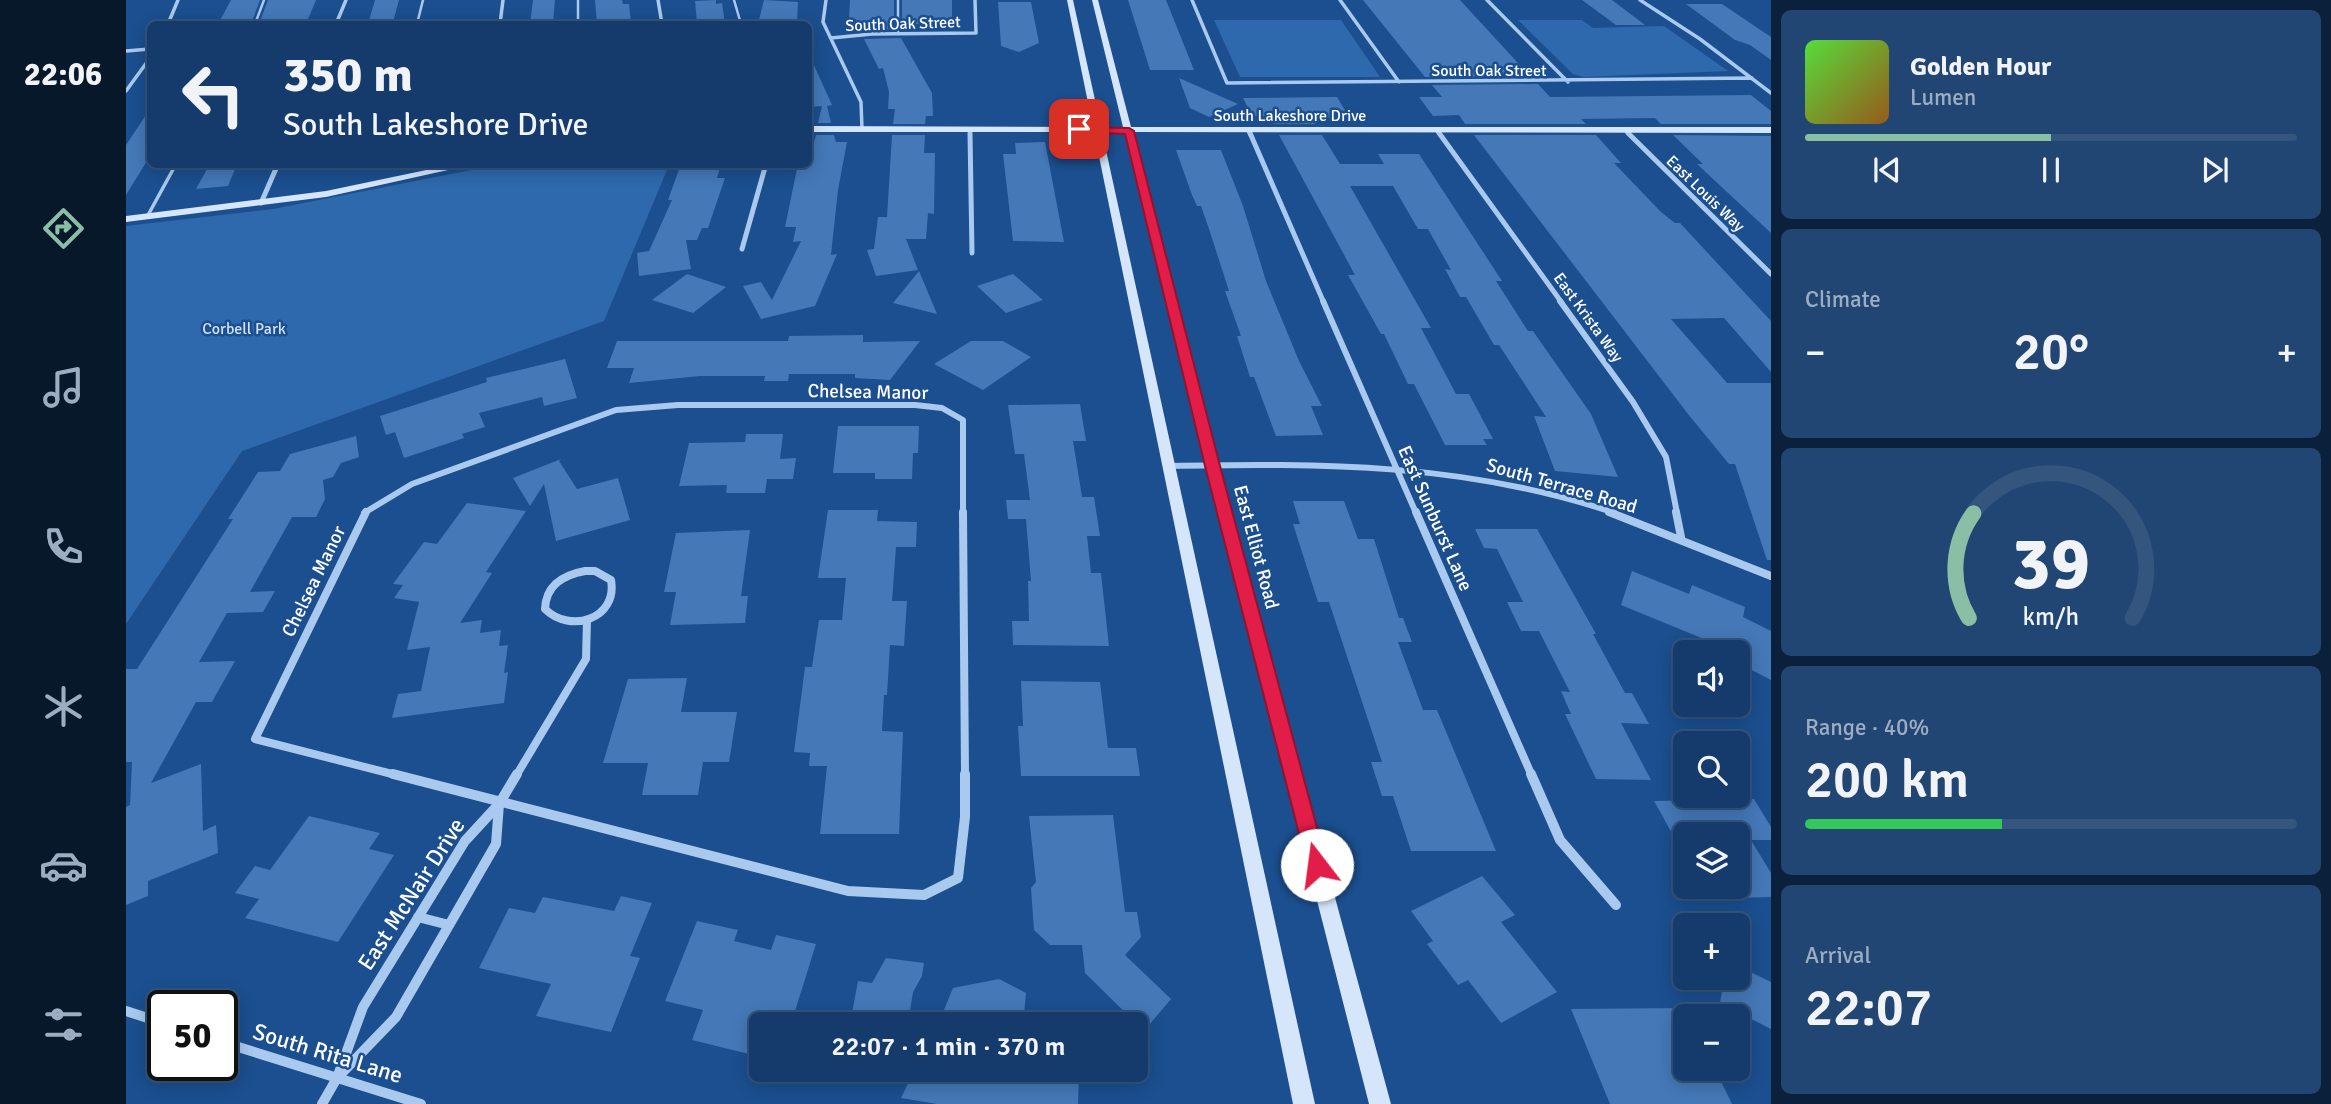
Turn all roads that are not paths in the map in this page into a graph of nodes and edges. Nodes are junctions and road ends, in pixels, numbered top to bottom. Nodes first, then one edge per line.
1 (178, 0) edge
2 (264, 0) edge
3 (346, 0) edge
4 (423, 0) edge
5 (503, 0) edge
6 (578, 0) edge
7 (659, 0) edge
8 (734, 0) edge
9 (826, 0) edge
10 (898, 0) edge
11 (975, 0) edge
12 (1070, 0) edge
13 (1095, 0) edge
14 (1192, 0) edge
15 (1340, 0) edge
16 (1487, 0) edge
17 (1640, 0) edge
18 (169, 21) edge
19 (256, 21) edge
20 (338, 21) edge
21 (419, 21) edge
22 (500, 21) edge
23 (578, 21) edge
24 (662, 21) edge
25 (740, 21) edge
26 (898, 34) junction
27 (831, 38) junction
28 (147, 49) edge
29 (126, 51) edge
30 (147, 62) edge
31 (1752, 78) junction
32 (1399, 82) junction
33 (1569, 82) junction
34 (126, 91) edge
35 (1771, 93) edge
36 (812, 129) edge
37 (862, 129) junction
38 (970, 129) junction
39 (1097, 130) junction
40 (1248, 130) junction
41 (1625, 130) junction
42 (1771, 130) edge
43 (1129, 131) junction
44 (1437, 131) junction
45 (174, 168) edge
46 (276, 168) edge
47 (453, 168) edge
48 (765, 168) edge
49 (261, 203) junction
50 (147, 217) junction
51 (126, 219) edge
52 (742, 249) dead end
53 (972, 253) dead end
54 (1771, 274) edge
55 (1167, 466) junction
56 (1212, 466) junction
57 (1398, 468) junction
58 (1681, 537) junction
59 (1771, 576) edge
60 (587, 620) junction
61 (499, 804) junction
62 (1616, 905) dead end
63 (418, 916) junction
64 (449, 925) junction
65 (126, 1011) edge
66 (147, 1018) edge
67 (238, 1047) edge
68 (337, 1078) junction
69 (322, 1104) edge
70 (421, 1104) edge
71 (1304, 1104) edge
72 (1380, 1104) edge

1 - 18 street
2 - 19 lane
3 - 20 street
4 - 21 lane
5 - 22 street
6 - 23 lane
7 - 24 street
8 - 25 lane
9 - 27 street
10 - 26 lane
11 - 26 street, South Oak Street
12 - 39 main road
13 - 43 main road, East Elliot Road
14 - 32 street, South Oak Street
15 - 32 street
16 - 33 street
17 - 31 street
26 - 27 street, South Oak Street
27 - 37 street
28 - 29 street
30 - 34 street
31 - 33 street, South Oak Street
31 - 35 street
32 - 33 street, South Oak Street
36 - 37 main road, South Lakeshore Drive
37 - 38 main road, South Lakeshore Drive
38 - 39 main road, South Lakeshore Drive
38 - 53 street
39 - 43 main road, South Lakeshore Drive
39 - 55 main road
40 - 43 main road, South Lakeshore Drive
40 - 44 main road, South Lakeshore Drive
40 - 57 street, East Sunburst Lane
41 - 42 main road, South Lakeshore Drive
41 - 44 main road, South Lakeshore Drive
41 - 54 street, East Louis Way
43 - 56 main road, East Elliot Road
44 - 58 street, East Krista Way
45 - 50 lane
46 - 49 street
47 - 49 main road
48 - 52 street
49 - 50 main road
50 - 51 main road
55 - 56 street, South Terrace Road
55 - 71 main road
56 - 57 street, South Terrace Road
56 - 72 main road, East Elliot Road
57 - 58 street, South Terrace Road
57 - 62 street, East Sunburst Lane
58 - 59 street, South Terrace Road
60 - 60 street
60 - 61 street
61 - 61 street, Chelsea Manor
61 - 63 street, East McNair Drive
61 - 64 street, East McNair Drive
63 - 64 street
63 - 68 street, East McNair Drive
64 - 68 street, East McNair Drive
65 - 66 street
67 - 68 street, South Rita Lane
68 - 69 street, East McNair Drive
68 - 70 street, South Rita Lane

